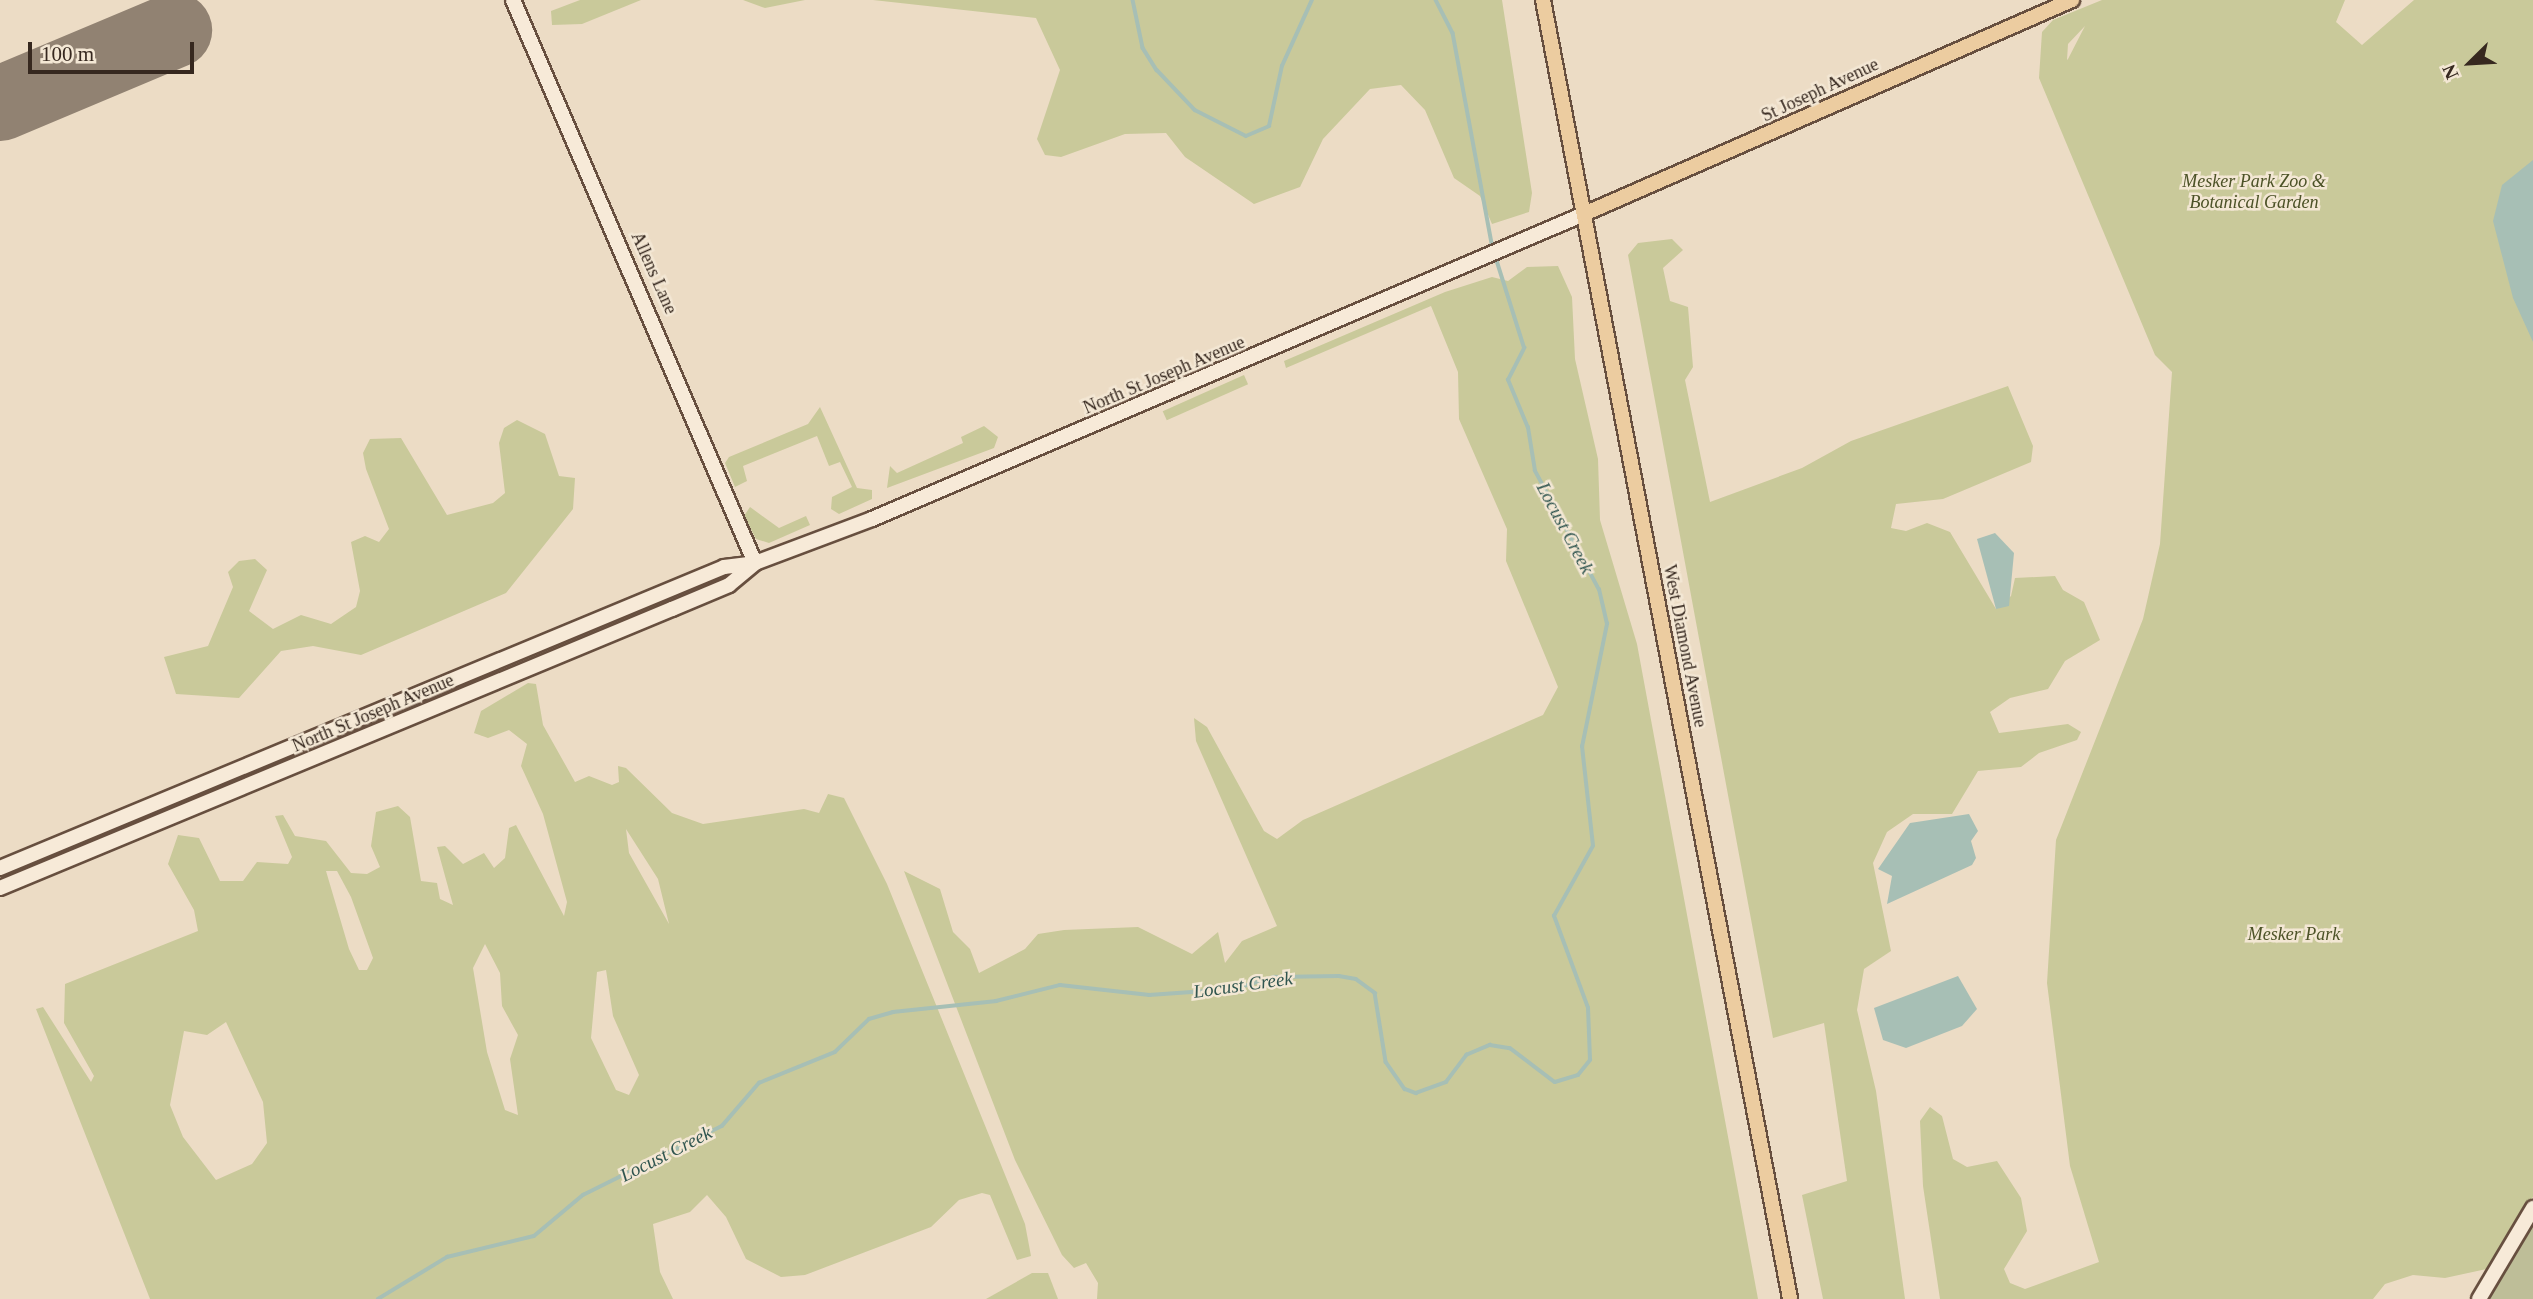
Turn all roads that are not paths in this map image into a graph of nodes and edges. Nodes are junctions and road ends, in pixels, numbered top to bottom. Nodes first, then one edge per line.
1 (513, 0) edge
2 (1543, 0) edge
3 (2072, 0) edge
4 (1584, 214) junction
5 (755, 563) junction
6 (0, 868) edge
7 (0, 888) edge
8 (2533, 1208) edge
9 (1790, 1299) edge
10 (2479, 1299) edge

1 - 5 main road, Allens Lane
2 - 4 main road, West Diamond Avenue
3 - 4 main road, St Joseph Avenue
4 - 5 main road, North St Joseph Avenue
4 - 9 main road, West Diamond Avenue
5 - 6 main road, North St Joseph Avenue
5 - 7 main road, North St Joseph Avenue
8 - 10 main road

